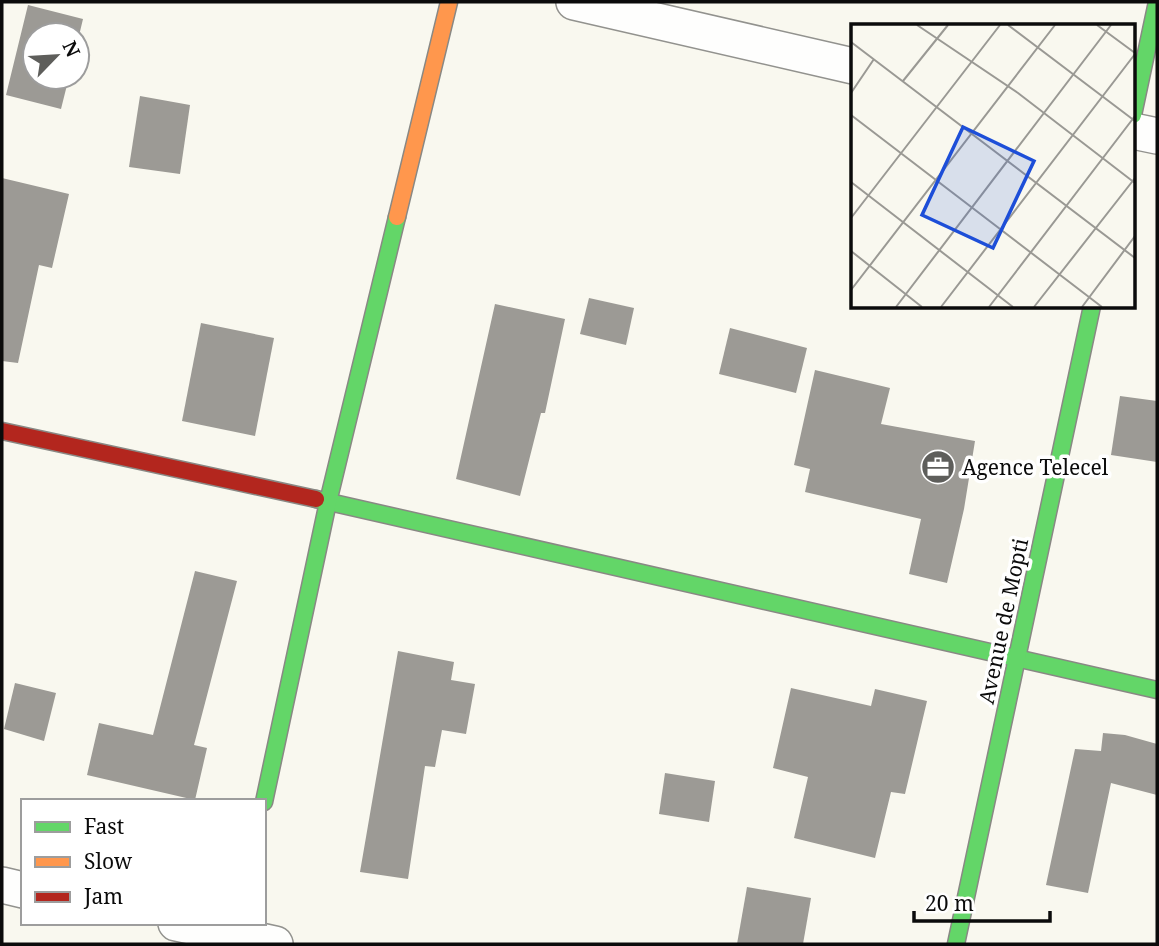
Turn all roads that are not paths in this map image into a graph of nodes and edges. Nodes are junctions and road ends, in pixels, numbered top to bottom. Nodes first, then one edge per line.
1 (449, 2) edge
2 (574, 2) edge
3 (1157, 2) edge
4 (851, 66) edge
5 (1134, 110) edge
6 (1134, 131) edge
7 (1157, 136) edge
8 (1092, 308) edge
9 (2, 431) edge
10 (328, 502) junction
11 (1017, 659) junction
12 (1157, 690) edge
13 (265, 799) edge
14 (2, 885) edge
15 (21, 890) edge
16 (186, 925) edge
17 (236, 935) edge
18 (275, 944) edge
19 (956, 944) edge

1 - 10 street
2 - 4 street
3 - 5 street
6 - 7 street
8 - 11 street, Avenue de Mopti
9 - 10 street
10 - 11 street
10 - 13 street
11 - 12 street
11 - 19 street, Avenue de Mopti
14 - 15 street
16 - 17 street
17 - 18 street

